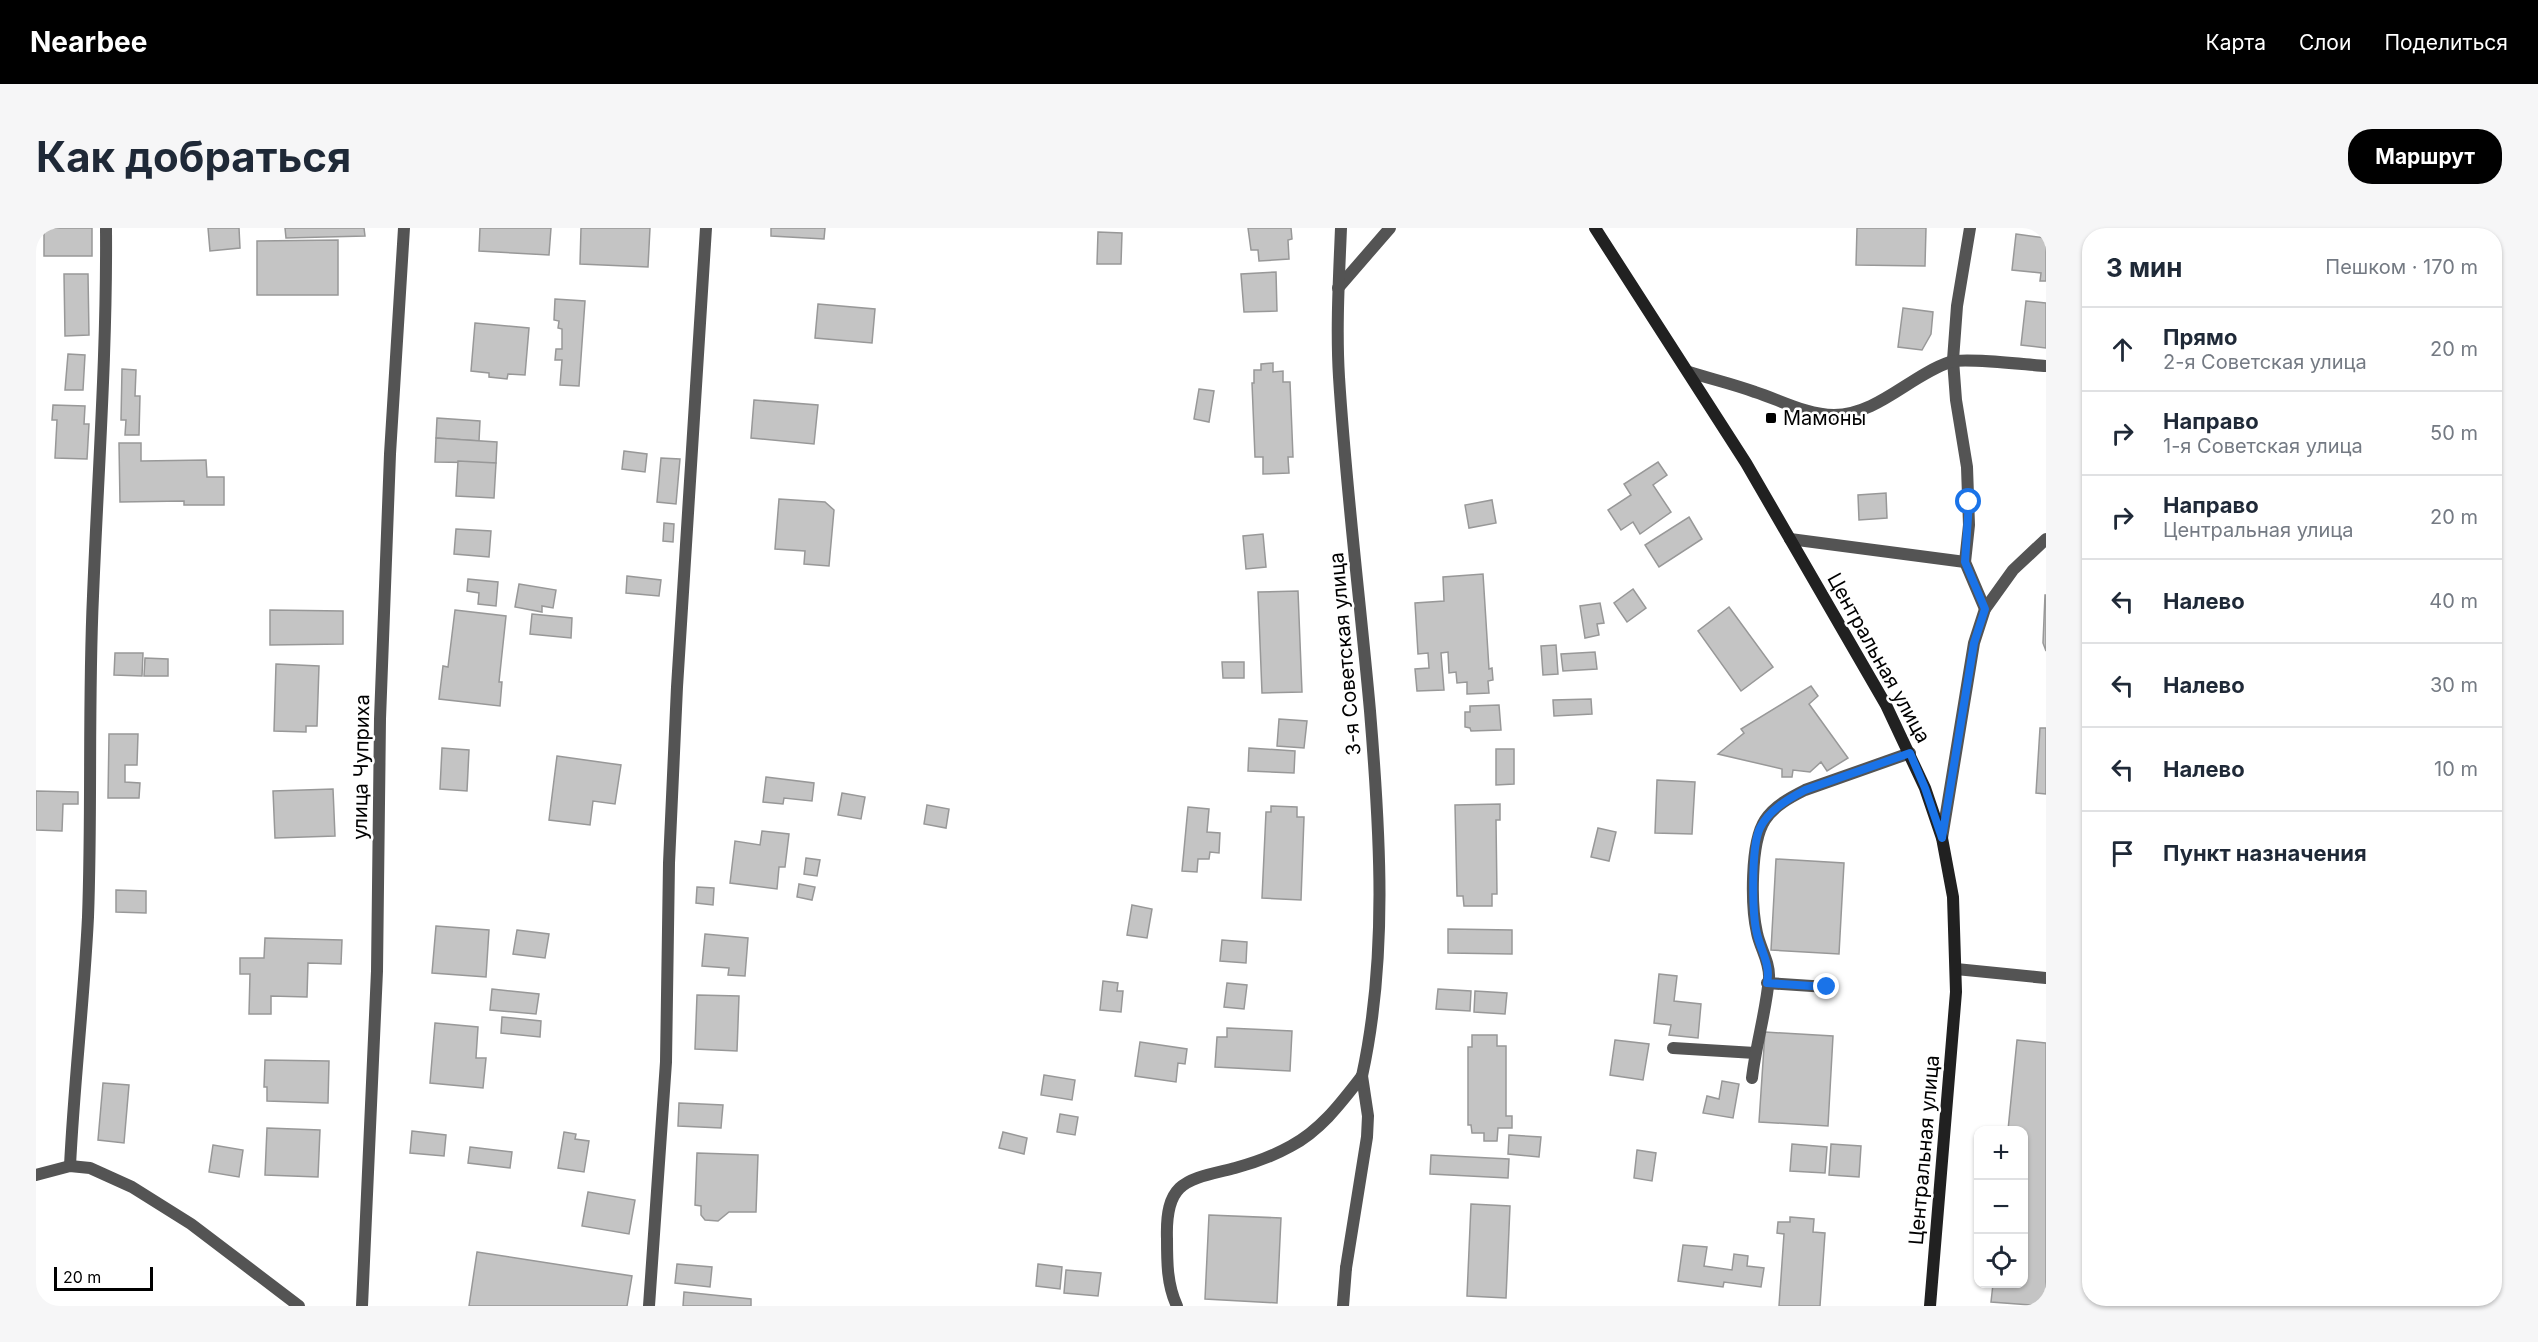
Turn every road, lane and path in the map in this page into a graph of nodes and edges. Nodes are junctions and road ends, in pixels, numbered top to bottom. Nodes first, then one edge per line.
1 (106, 228) edge
2 (404, 228) edge
3 (706, 228) edge
4 (1341, 228) edge
5 (1390, 228) edge
6 (1595, 228) edge
7 (1970, 228) edge
8 (1338, 288) junction
9 (1953, 360) junction
10 (2046, 366) edge
11 (1689, 372) junction
12 (1790, 539) junction
13 (2046, 539) edge
14 (1965, 562) junction
15 (1985, 609) junction
16 (1910, 753) junction
17 (1942, 838) junction
18 (1956, 969) junction
19 (2046, 978) edge
20 (1767, 983) junction
21 (1827, 987) dead end
22 (1673, 1048) dead end
23 (1755, 1053) junction
24 (1362, 1076) junction
25 (1752, 1078) dead end
26 (70, 1166) junction
27 (36, 1175) edge
28 (299, 1306) edge
29 (362, 1306) edge
30 (649, 1306) edge
31 (1177, 1306) edge
32 (1343, 1306) edge
33 (1930, 1306) edge

1 - 26 street
2 - 29 street, улица Чуприха
3 - 30 street
4 - 8 street, 3-я Советская улица
5 - 8 street
6 - 11 street, Центральная улица
7 - 9 street
8 - 24 street, 3-я Советская улица
9 - 10 street
9 - 11 street
9 - 14 street
11 - 12 street, Центральная улица
12 - 14 street
12 - 16 street, Центральная улица
13 - 15 street
14 - 15 street
15 - 17 street
16 - 17 street, Центральная улица
16 - 20 street
17 - 18 street, Центральная улица
18 - 19 street
18 - 33 street, Центральная улица
20 - 21 street
20 - 23 street
22 - 23 street
23 - 25 street
24 - 31 street
24 - 32 street
26 - 27 street
26 - 28 street

